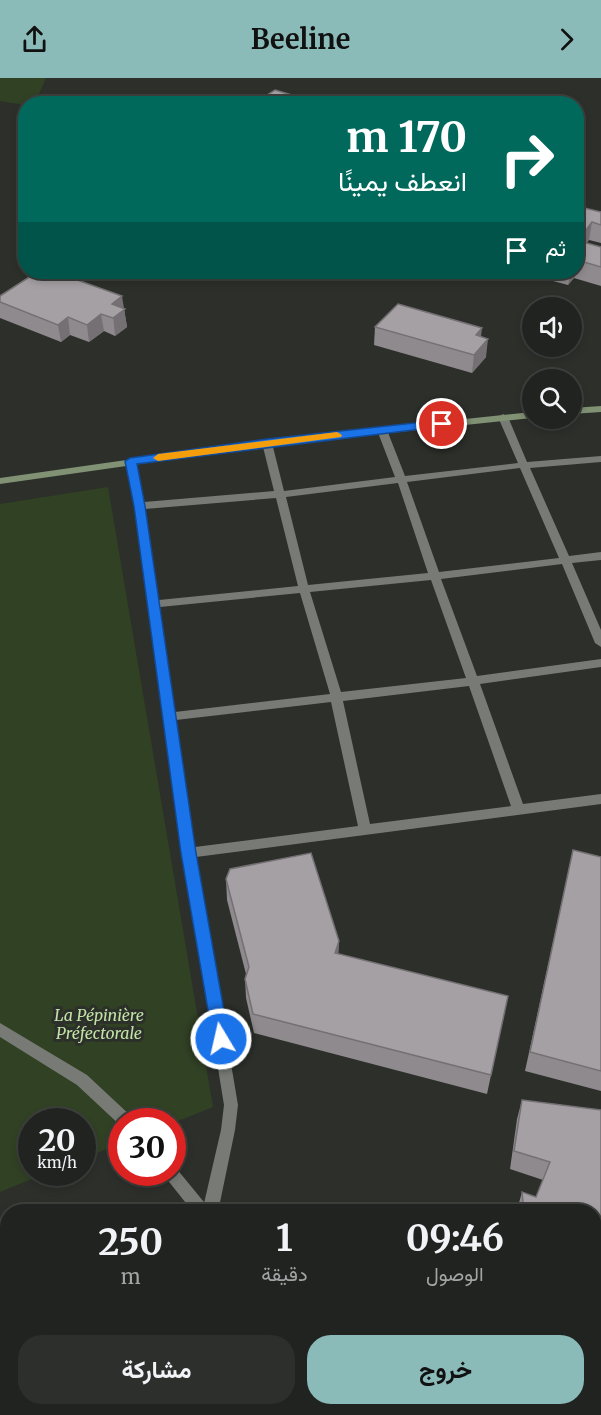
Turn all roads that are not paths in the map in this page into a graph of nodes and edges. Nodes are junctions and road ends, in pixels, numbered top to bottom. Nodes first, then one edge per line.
1 (601, 409) edge
2 (582, 410) edge
3 (522, 416) edge
4 (503, 417) junction
5 (382, 430) junction
6 (267, 443) junction
7 (601, 459) edge
8 (130, 461) junction
9 (524, 465) junction
10 (0, 481) edge
11 (404, 481) junction
12 (282, 494) junction
13 (140, 506) junction
14 (601, 556) edge
15 (564, 561) junction
16 (435, 576) junction
17 (304, 589) junction
18 (154, 604) junction
19 (601, 644) edge
20 (601, 663) edge
21 (474, 681) junction
22 (336, 696) junction
23 (168, 717) junction
24 (601, 799) edge
25 (519, 810) junction
26 (365, 831) junction
27 (189, 853) junction
28 (0, 1029) edge
29 (112, 1108) edge
30 (182, 1186) edge
31 (196, 1204) edge
32 (212, 1204) edge

1 - 2 street
3 - 4 street
4 - 5 street
4 - 9 street
5 - 6 street
5 - 11 street
6 - 8 street
6 - 12 street
7 - 9 street
8 - 10 street
8 - 13 street
9 - 11 street
9 - 15 street
11 - 12 street
11 - 16 street
12 - 13 street
12 - 17 street
13 - 18 street
14 - 15 street
15 - 16 street
15 - 19 street
16 - 17 street
16 - 21 street
17 - 18 street
17 - 22 street
18 - 23 street
20 - 21 street
21 - 22 street
21 - 25 street
22 - 23 street
22 - 26 street
23 - 27 street
24 - 25 street
25 - 26 street
26 - 27 street
27 - 32 street
28 - 29 street
30 - 31 street

